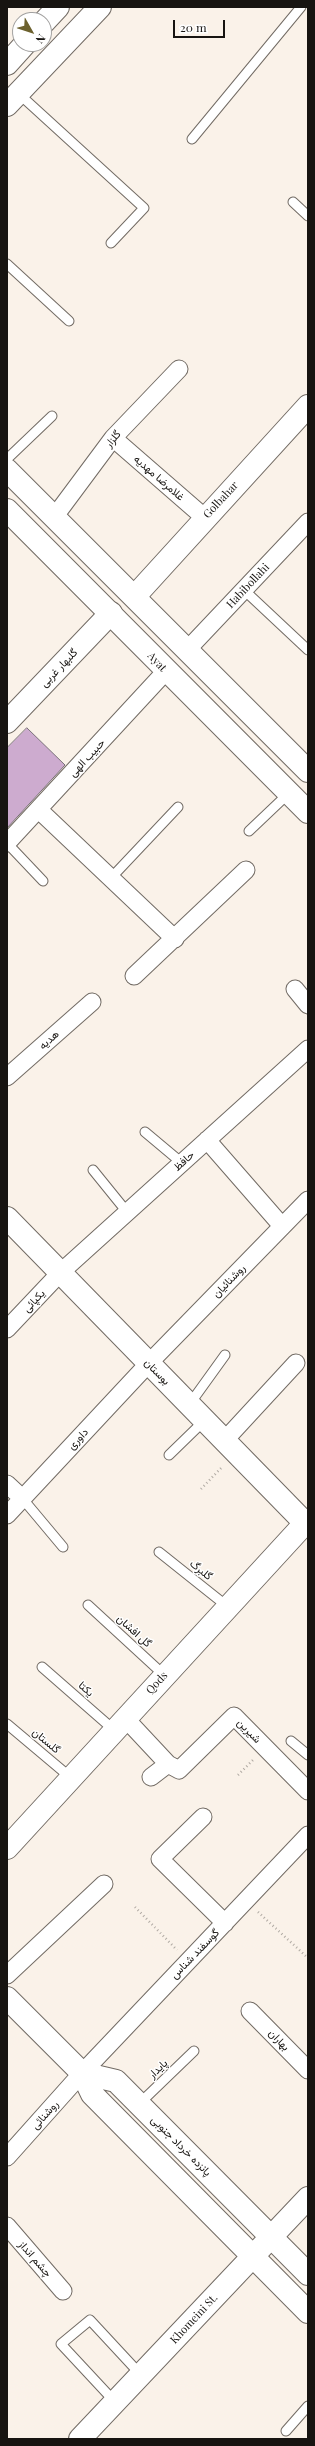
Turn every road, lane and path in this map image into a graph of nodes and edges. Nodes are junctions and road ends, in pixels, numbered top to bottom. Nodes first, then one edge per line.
1 (100, 7) edge
2 (301, 7) edge
3 (18, 52) edge
4 (7, 64) edge
5 (13, 99) edge
6 (192, 139) dead end
7 (293, 202) dead end
8 (308, 216) edge
9 (111, 243) dead end
10 (7, 264) edge
11 (69, 321) dead end
12 (179, 369) dead end
13 (308, 406) edge
14 (52, 416) dead end
15 (113, 438) junction
16 (7, 460) edge
17 (7, 470) edge
18 (7, 510) edge
19 (55, 516) junction
20 (204, 518) junction
21 (308, 522) edge
22 (244, 590) junction
23 (135, 596) junction
24 (111, 613) junction
25 (187, 650) junction
26 (308, 650) edge
27 (166, 671) junction
28 (7, 721) edge
29 (308, 771) edge
30 (288, 793) junction
31 (178, 807) dead end
32 (39, 810) junction
33 (308, 812) edge
34 (250, 831) dead end
35 (7, 843) edge
36 (246, 870) dead end
37 (111, 878) junction
38 (43, 881) dead end
39 (175, 939) junction
40 (134, 976) dead end
41 (295, 989) dead end
42 (92, 1002) dead end
43 (308, 1005) edge
44 (308, 1050) edge
45 (7, 1077) edge
46 (145, 1132) dead end
47 (207, 1140) junction
48 (182, 1163) junction
49 (93, 1170) dead end
50 (308, 1200) edge
51 (127, 1212) junction
52 (7, 1218) edge
53 (282, 1226) junction
54 (60, 1272) junction
55 (7, 1329) edge
56 (225, 1355) dead end
57 (149, 1363) junction
58 (296, 1363) dead end
59 (189, 1405) junction
60 (204, 1420) junction
61 (230, 1447) junction
62 (169, 1455) dead end
63 (7, 1484) edge
64 (201, 1489) dead end
65 (22, 1498) junction
66 (7, 1514) edge
67 (307, 1523) edge
68 (63, 1547) dead end
69 (159, 1552) dead end
70 (88, 1605) dead end
71 (228, 1607) junction
72 (42, 1667) dead end
73 (164, 1675) junction
74 (7, 1724) edge
75 (119, 1724) junction
76 (291, 1740) dead end
77 (265, 1748) junction
78 (308, 1755) edge
79 (168, 1764) junction
80 (238, 1775) dead end
81 (151, 1776) dead end
82 (70, 1777) junction
83 (308, 1791) edge
84 (203, 1817) dead end
85 (308, 1835) edge
86 (7, 1848) edge
87 (104, 1884) dead end
88 (246, 1901) junction
89 (135, 1907) dead end
90 (225, 1923) junction
91 (308, 1958) edge
92 (188, 1962) junction
93 (7, 1975) edge
94 (7, 1998) edge
95 (250, 2011) dead end
96 (194, 2051) dead end
97 (308, 2070) edge
98 (82, 2074) junction
99 (139, 2104) junction
100 (7, 2157) edge
101 (308, 2198) edge
102 (7, 2226) edge
103 (271, 2237) junction
104 (251, 2257) junction
105 (308, 2274) edge
106 (63, 2291) dead end
107 (308, 2312) edge
108 (141, 2375) junction
109 (115, 2402) junction
110 (308, 2406) edge
111 (286, 2431) dead end
112 (80, 2439) edge

1 - 5 street
2 - 6 lane
3 - 4 street
5 - 9 lane
7 - 8 lane
10 - 11 lane
12 - 15 street, گلزار
13 - 20 street, Golbahar
14 - 16 lane
15 - 19 street, گلزار
15 - 20 street, غلامرضا مهدیه
17 - 19 street
18 - 24 street, Ayat
19 - 23 street
20 - 23 street, Golbahar
21 - 22 street, Habibollahi
22 - 25 street, Habibollahi
22 - 26 lane
23 - 25 street
24 - 27 street, Ayat
24 - 28 street, گلبهار غربی
25 - 29 street
27 - 30 street, Ayat
27 - 32 street, حبیب الهی
30 - 33 street, Ayat
30 - 34 lane
31 - 37 lane
32 - 35 street, حبیب الهی
32 - 37 street
35 - 38 lane
36 - 39 street
37 - 39 street
39 - 40 street
41 - 43 street
42 - 45 street, هدیه
44 - 47 street, حافظ
46 - 48 lane
47 - 48 street, حافظ
47 - 53 street
48 - 51 street, حافظ
49 - 51 lane
50 - 53 street, روشنائیان
51 - 54 street, حافظ
52 - 54 street, بوستان
53 - 57 street, روشنائیان
54 - 55 street, یکپائی
54 - 57 street, بوستان
56 - 59 lane
57 - 59 street, بوستان
57 - 65 street, داوری
58 - 61 street
59 - 60 street, بوستان
60 - 61 street, بوستان
60 - 62 lane
61 - 64 path
61 - 67 street, بوستان
63 - 65 street
65 - 66 street, داوری
65 - 68 lane
67 - 71 street, Qods
69 - 71 lane, گلبرگ
70 - 73 lane, گل افشان
71 - 73 street, Qods
72 - 75 lane, یکتا
73 - 75 street, Qods
74 - 82 lane, گلستان
75 - 79 street
75 - 82 street, Qods
76 - 78 lane
77 - 79 street, شیرین
77 - 80 path
77 - 83 street, شیرین
79 - 81 street
82 - 86 street, Qods
84 - 90 street
85 - 88 street, گوسفند شناس
87 - 93 street
88 - 90 street, گوسفند شناس
88 - 91 path
89 - 92 path
90 - 92 street, گوسفند شناس
92 - 98 street, گوسفند شناس
94 - 98 street
95 - 97 street, بهاران
96 - 99 lane, پایدار
98 - 99 street, پانزده خرداد جنوبی
98 - 100 street, روشنائی
98 - 104 street
99 - 103 street, پانزده خرداد جنوبی
101 - 103 street, Khomeini St.
102 - 106 street, چشم انداز
103 - 104 street, Khomeini St.
103 - 105 street, پانزده خرداد جنوبی
104 - 107 street
104 - 108 street, Khomeini St.
108 - 109 street, Khomeini St.
108 - 109 lane
109 - 112 street, Khomeini St.
110 - 111 lane

